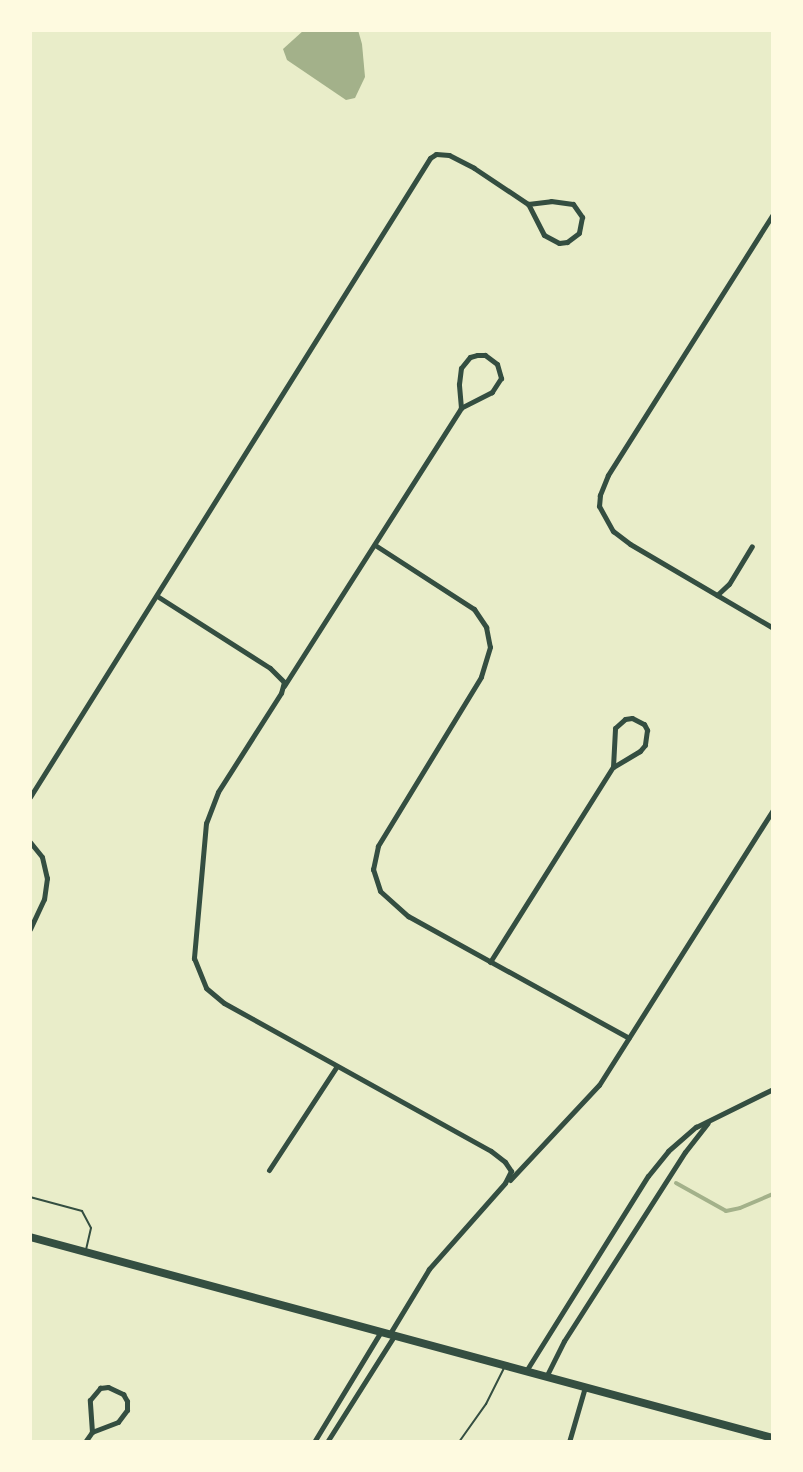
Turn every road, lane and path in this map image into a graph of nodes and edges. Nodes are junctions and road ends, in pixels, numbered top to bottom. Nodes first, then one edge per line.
1 (528, 204) junction
2 (773, 214) edge
3 (461, 408) junction
4 (375, 545) junction
5 (752, 546) dead end
6 (717, 595) junction
7 (157, 596) junction
8 (773, 628) edge
9 (283, 688) junction
10 (613, 767) junction
11 (30, 797) edge
12 (773, 810) edge
13 (30, 843) edge
14 (30, 928) edge
15 (490, 962) junction
16 (629, 1038) junction
17 (337, 1066) junction
18 (773, 1089) edge
19 (708, 1122) junction
20 (269, 1170) dead end
21 (30, 1197) edge
22 (488, 1203) junction
23 (30, 1237) edge
24 (85, 1253) junction
25 (387, 1335) junction
26 (505, 1366) junction
27 (526, 1371) junction
28 (546, 1377) junction
29 (585, 1387) junction
30 (92, 1432) junction
31 (773, 1438) edge
32 (85, 1442) edge
33 (314, 1442) edge
34 (327, 1442) edge
35 (459, 1442) edge
36 (568, 1442) edge

1 - 1 street
1 - 7 street
2 - 6 street
3 - 3 street
3 - 4 street
4 - 9 street
4 - 15 street
5 - 6 street
6 - 8 street
7 - 9 street
7 - 11 street
9 - 17 street
10 - 10 street
10 - 15 street
12 - 16 street
13 - 14 street
15 - 16 street
16 - 22 street
17 - 20 street
17 - 22 street
18 - 19 street
19 - 27 street
19 - 28 street
21 - 24 lane
22 - 25 street
23 - 24 main road
24 - 25 main road
25 - 26 main road
25 - 33 street
25 - 34 street
26 - 27 main road
26 - 35 lane
27 - 28 main road
28 - 29 main road
29 - 31 main road
29 - 36 street
30 - 30 street
30 - 32 street

